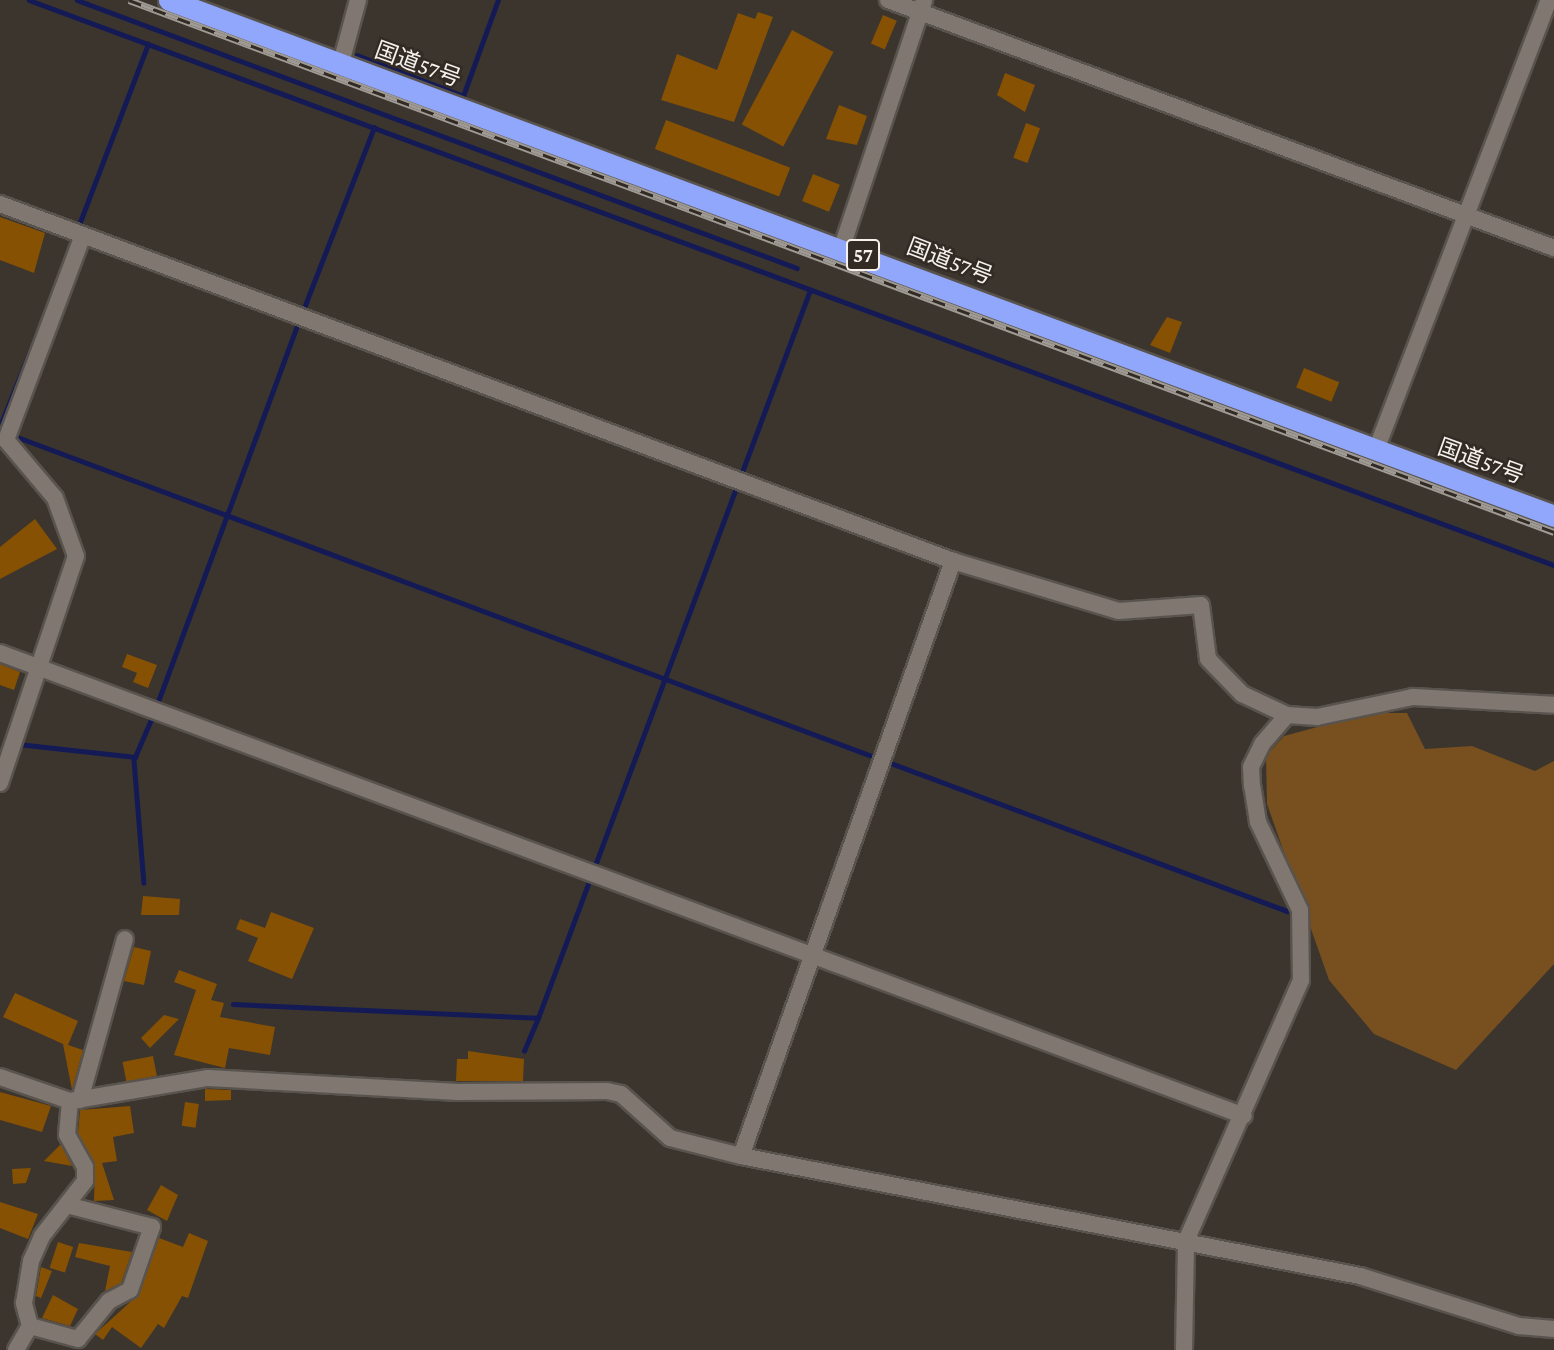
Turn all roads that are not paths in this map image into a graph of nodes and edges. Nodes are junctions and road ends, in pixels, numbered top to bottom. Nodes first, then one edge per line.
1 (169, 0) edge
2 (358, 0) edge
3 (888, 0) edge
4 (1549, 0) edge
5 (922, 6) edge
6 (341, 63) junction
7 (0, 204) edge
8 (1468, 216) junction
9 (83, 235) junction
10 (842, 247) junction
11 (1554, 248) edge
12 (1376, 450) junction
13 (1554, 516) edge
14 (953, 561) junction
15 (0, 653) edge
16 (40, 668) junction
17 (1554, 705) edge
18 (1287, 715) junction
19 (0, 783) edge
20 (125, 939) dead end
21 (815, 956) junction
22 (0, 1077) edge
23 (75, 1101) junction
24 (1244, 1116) junction
25 (741, 1156) junction
26 (67, 1205) junction
27 (1186, 1241) junction
28 (30, 1326) junction
29 (1554, 1329) edge
30 (16, 1350) edge
31 (1184, 1350) edge

1 - 6 highway, 国道57号 / 57
2 - 6 street
3 - 5 street
4 - 8 street
5 - 8 street
5 - 10 street
6 - 10 highway, 国道57号 / 57
7 - 9 street
8 - 11 street
8 - 12 street
9 - 14 street
9 - 16 street
10 - 12 highway, 国道57号 / 57
12 - 13 highway, 国道57号 / 57
14 - 18 street
14 - 21 street
15 - 16 street
16 - 19 street
16 - 21 street
17 - 18 street
18 - 24 street
20 - 23 street
21 - 24 street
21 - 25 street
22 - 23 street
23 - 25 street
23 - 26 street
24 - 27 street
25 - 27 street
26 - 28 street
26 - 28 street
27 - 29 street
27 - 31 street
28 - 30 street

